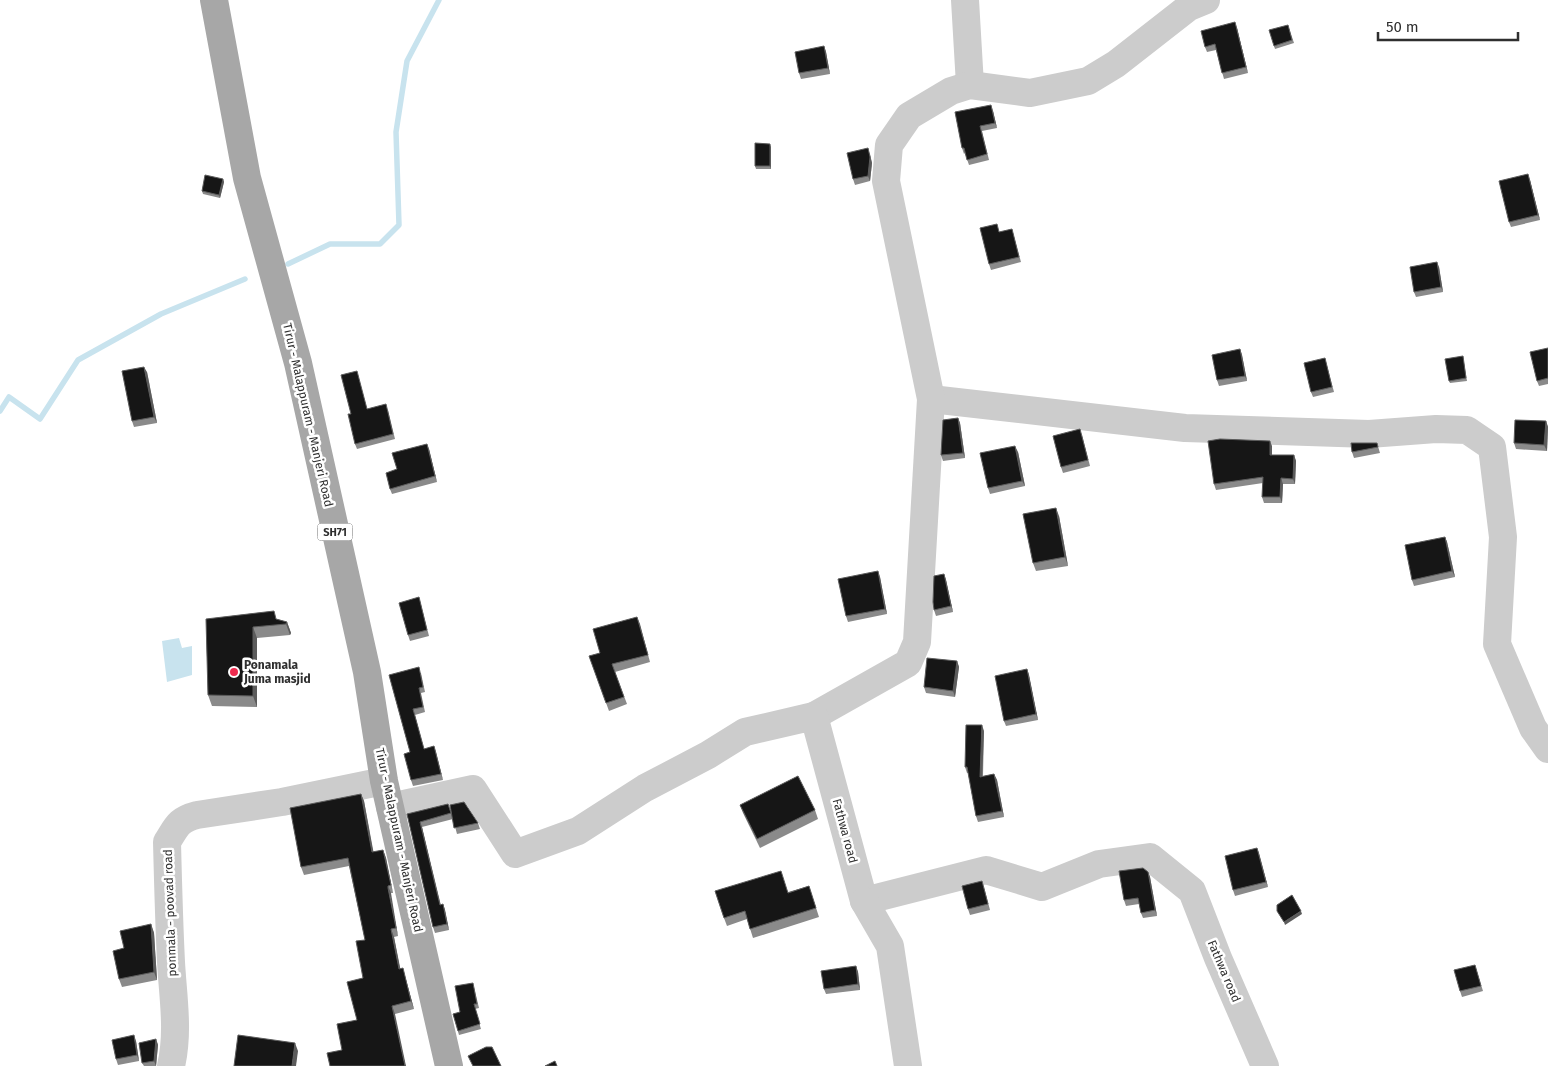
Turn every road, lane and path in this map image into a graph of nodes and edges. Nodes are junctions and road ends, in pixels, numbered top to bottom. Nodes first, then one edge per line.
1 (214, 0) edge
2 (965, 0) edge
3 (1206, 0) edge
4 (970, 85) junction
5 (931, 399) junction
6 (814, 716) junction
7 (1548, 749) edge
8 (384, 781) junction
9 (390, 807) junction
10 (864, 901) junction
11 (172, 1066) edge
12 (449, 1066) edge
13 (908, 1066) edge
14 (1265, 1066) edge

1 - 8 main road, Tirur - Malappuram - Manjeri Road / SH71
2 - 4 street
3 - 4 street
4 - 5 street
5 - 6 street
5 - 7 street
6 - 9 street
6 - 10 street, Fathwa road
8 - 9 main road, Tirur - Malappuram - Manjeri Road / SH71
8 - 11 street, ponmala - poovad road
9 - 12 main road, Tirur - Malappuram - Manjeri Road / SH71
10 - 13 street
10 - 14 street, Fathwa road

